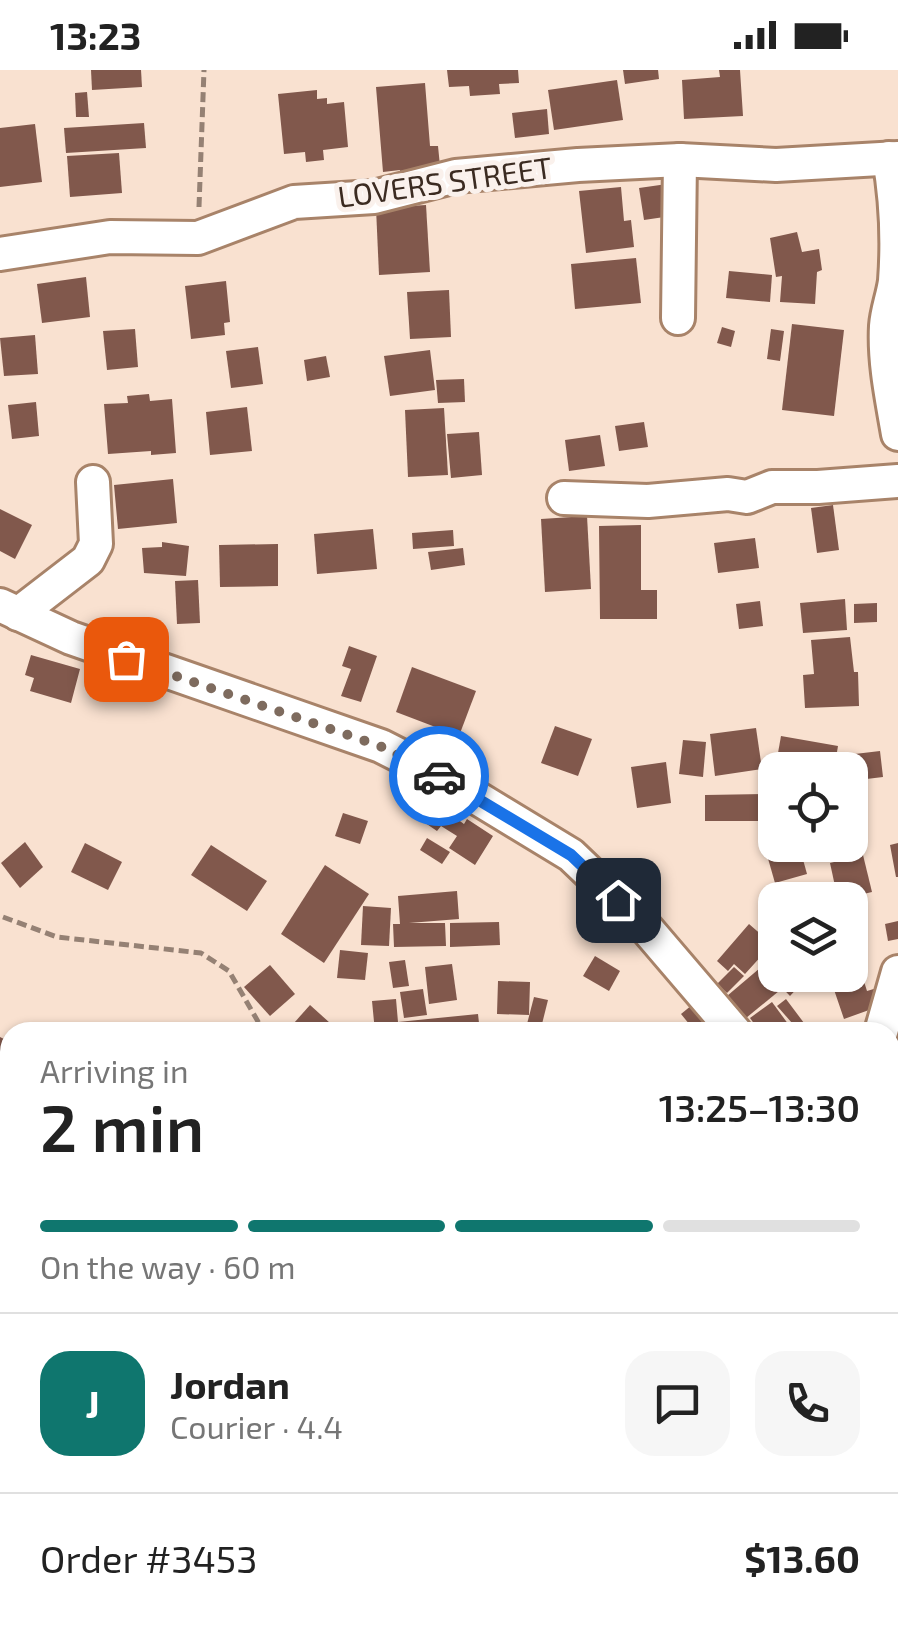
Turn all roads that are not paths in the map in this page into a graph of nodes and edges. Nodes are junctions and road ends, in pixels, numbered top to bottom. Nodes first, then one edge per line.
1 (893, 158) edge
2 (680, 160) junction
3 (0, 254) edge
4 (678, 318) dead end
5 (898, 434) edge
6 (898, 481) edge
7 (93, 482) dead end
8 (564, 498) dead end
9 (9, 610) edge
10 (898, 972) edge
11 (726, 1022) edge
12 (884, 1022) edge

1 - 2 street, LOVERS STREET
1 - 5 street
2 - 3 street, LOVERS STREET
2 - 4 street
6 - 8 street
7 - 9 street
9 - 11 street
10 - 12 street

